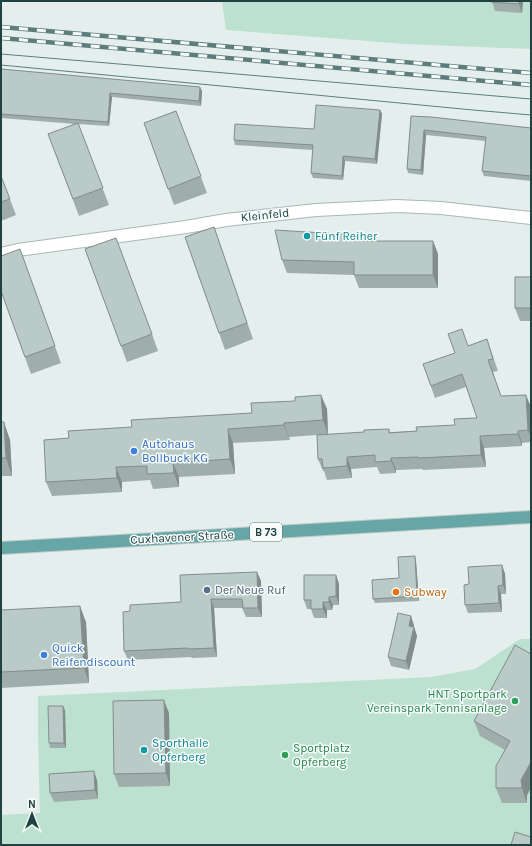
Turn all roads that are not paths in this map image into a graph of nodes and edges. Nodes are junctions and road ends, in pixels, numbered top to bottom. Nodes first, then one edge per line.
1 (531, 218) edge
2 (1, 254) edge
3 (531, 517) edge
4 (1, 548) edge

1 - 2 street, Kleinfeld
3 - 4 main road, Cuxhavener Straße / B 73

